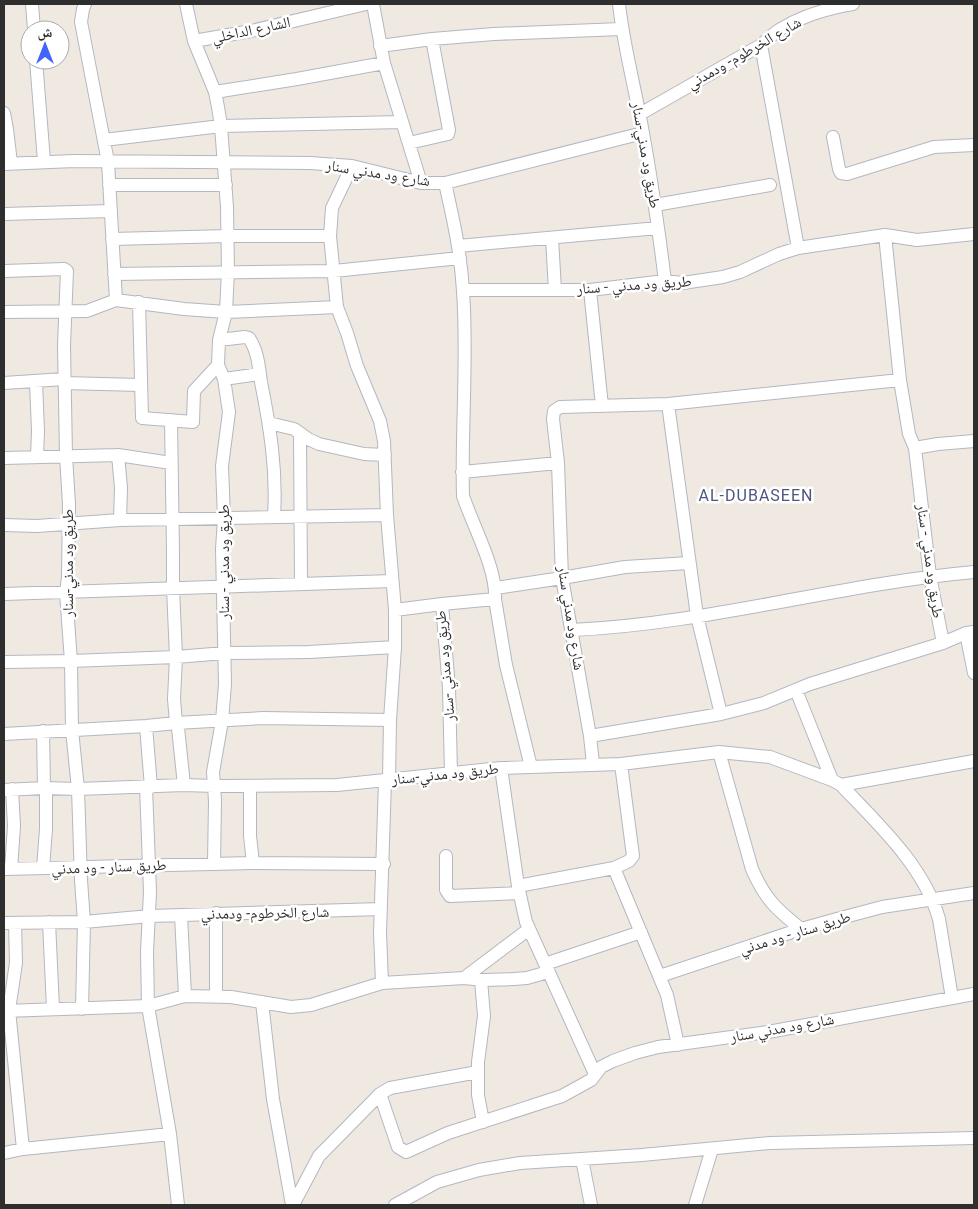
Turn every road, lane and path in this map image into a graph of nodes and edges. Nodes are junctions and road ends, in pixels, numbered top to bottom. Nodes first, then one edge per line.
1 (32, 4) edge
2 (85, 4) edge
3 (186, 4) edge
4 (366, 4) edge
5 (373, 4) edge
6 (619, 4) edge
7 (852, 4) edge
8 (839, 5) edge
9 (33, 20) edge
10 (622, 29) junction
11 (432, 39) junction
12 (194, 41) junction
13 (761, 45) junction
14 (380, 46) junction
15 (384, 63) junction
16 (37, 70) edge
17 (215, 92) junction
18 (4, 113) edge
19 (640, 114) junction
20 (402, 122) junction
21 (221, 126) junction
22 (643, 133) junction
23 (833, 137) dead end
24 (104, 140) junction
25 (409, 144) junction
26 (974, 145) edge
27 (44, 161) junction
28 (224, 161) junction
29 (108, 162) junction
30 (7, 164) edge
31 (352, 166) junction
32 (445, 182) junction
33 (421, 183) junction
34 (109, 185) junction
35 (226, 185) junction
36 (770, 185) dead end
37 (655, 205) junction
38 (111, 211) junction
39 (4, 214) edge
40 (658, 228) junction
41 (885, 234) junction
42 (974, 234) edge
43 (228, 236) junction
44 (330, 236) junction
45 (552, 238) junction
46 (112, 239) junction
47 (798, 248) junction
48 (459, 252) junction
49 (4, 271) edge
50 (334, 271) junction
51 (228, 272) junction
52 (114, 274) junction
53 (665, 281) junction
54 (463, 290) junction
55 (555, 290) junction
56 (590, 290) junction
57 (116, 300) junction
58 (140, 302) junction
59 (337, 307) junction
60 (4, 312) edge
61 (64, 312) junction
62 (226, 312) junction
63 (219, 340) junction
64 (218, 365) junction
65 (260, 374) junction
66 (224, 379) junction
67 (900, 380) junction
68 (64, 381) junction
69 (36, 382) junction
70 (4, 383) edge
71 (140, 385) junction
72 (668, 404) junction
73 (602, 406) junction
74 (171, 420) junction
75 (269, 423) junction
76 (300, 434) junction
77 (974, 441) edge
78 (915, 448) junction
79 (118, 455) junction
80 (385, 455) junction
81 (66, 456) junction
82 (37, 457) junction
83 (4, 458) edge
84 (171, 463) junction
85 (558, 463) junction
86 (462, 472) junction
87 (387, 515) junction
88 (274, 516) junction
89 (299, 516) junction
90 (172, 519) junction
91 (224, 519) junction
92 (120, 520) junction
93 (68, 524) junction
94 (4, 525) edge
95 (690, 563) junction
96 (974, 572) edge
97 (930, 576) junction
98 (562, 578) junction
99 (392, 581) junction
100 (300, 584) junction
101 (222, 587) junction
102 (172, 588) junction
103 (66, 593) junction
104 (495, 593) junction
105 (4, 594) edge
106 (442, 604) junction
107 (395, 610) junction
108 (697, 616) junction
109 (572, 630) junction
110 (970, 632) edge
111 (943, 643) junction
112 (395, 647) junction
113 (225, 653) junction
114 (176, 657) junction
115 (4, 662) edge
116 (71, 662) junction
117 (974, 673) edge
118 (796, 690) junction
119 (721, 714) junction
120 (390, 720) junction
121 (222, 721) junction
122 (176, 723) junction
123 (146, 726) junction
124 (72, 730) junction
125 (43, 731) junction
126 (4, 734) edge
127 (590, 736) junction
128 (719, 752) junction
129 (974, 761) edge
130 (593, 764) junction
131 (622, 764) junction
132 (531, 767) junction
133 (501, 768) junction
134 (451, 773) junction
135 (387, 780) junction
136 (837, 782) junction
137 (184, 784) junction
138 (214, 786) junction
139 (250, 786) junction
140 (149, 787) junction
141 (45, 788) junction
142 (78, 789) junction
143 (8, 790) edge
144 (446, 856) dead end
145 (214, 863) junction
146 (253, 863) junction
147 (384, 864) junction
148 (150, 866) junction
149 (81, 867) junction
150 (44, 868) junction
151 (614, 868) junction
152 (8, 869) edge
153 (518, 890) junction
154 (974, 893) edge
155 (933, 898) junction
156 (381, 909) junction
157 (216, 913) junction
158 (181, 915) junction
159 (150, 916) junction
160 (49, 922) junction
161 (84, 922) junction
162 (10, 923) edge
163 (801, 928) junction
164 (529, 929) junction
165 (641, 932) junction
166 (547, 968) junction
167 (660, 976) junction
168 (464, 978) junction
169 (481, 980) junction
170 (382, 983) junction
171 (974, 994) edge
172 (185, 996) junction
173 (216, 996) junction
174 (952, 998) junction
175 (262, 1002) junction
176 (148, 1006) junction
177 (53, 1008) junction
178 (82, 1009) junction
179 (6, 1011) edge
180 (678, 1045) junction
181 (478, 1072) junction
182 (595, 1074) junction
183 (380, 1094) junction
184 (483, 1122) junction
185 (170, 1134) junction
186 (974, 1140) edge
187 (23, 1149) junction
188 (712, 1149) junction
189 (4, 1153) edge
190 (582, 1160) junction
191 (407, 1202) edge
192 (178, 1205) edge
193 (292, 1205) edge
194 (396, 1205) edge
195 (591, 1205) edge
196 (695, 1205) edge

1 - 9 street
2 - 24 street
3 - 12 street
4 - 12 street, الشارع الداخلي
5 - 14 street
6 - 10 street, طريق ود مدني-سنار
7 - 8 street, شارع الخرطوم- ودمدني
8 - 13 street, شارع الخرطوم- ودمدني
10 - 11 street
10 - 19 street, طريق ود مدني-سنار
11 - 14 street
11 - 25 street
12 - 17 street
13 - 19 street, شارع الخرطوم- ودمدني
13 - 47 street
14 - 15 street
15 - 17 street
15 - 20 street
16 - 27 street
17 - 21 street
18 - 30 street
19 - 22 street, طريق ود مدني-سنار
20 - 21 street
20 - 25 street
21 - 24 street
21 - 28 street
22 - 32 street, شارع ود مدني سنار
22 - 37 street, طريق ود مدني-سنار
23 - 26 street
24 - 29 street
25 - 33 street
27 - 29 street, شارع ود مدني سنار
27 - 30 street, شارع ود مدني سنار
28 - 29 street, شارع ود مدني سنار
28 - 31 street, شارع ود مدني سنار
28 - 35 street
29 - 34 street
31 - 33 street, شارع ود مدني سنار
31 - 44 street
32 - 33 street, شارع ود مدني سنار
32 - 48 street
34 - 35 street
34 - 38 street
35 - 43 street
36 - 37 street
37 - 40 street, طريق ود مدني-سنار
38 - 39 street
38 - 46 street
40 - 45 street
40 - 53 street, طريق ود مدني-سنار
41 - 42 street, طريق ود مدني - سنار
41 - 47 street, طريق ود مدني - سنار
41 - 67 street, طريق ود مدني - سنار
43 - 44 street
43 - 46 street
43 - 51 street
44 - 50 street
45 - 48 street
45 - 55 street
46 - 52 street
47 - 53 street, طريق ود مدني - سنار
48 - 50 street
48 - 54 street
49 - 61 street
50 - 51 street
50 - 59 street
51 - 52 street
51 - 62 street
52 - 57 street
53 - 56 street, طريق ود مدني - سنار
54 - 55 street, طريق ود مدني - سنار
54 - 86 street
55 - 56 street, طريق ود مدني - سنار
56 - 73 street
57 - 58 street
57 - 61 street
58 - 62 street
58 - 71 street
59 - 62 street
59 - 80 street
60 - 61 street
61 - 68 street
62 - 63 street
63 - 64 street, طريق ود مدني - سنار
63 - 65 street
64 - 66 street, طريق ود مدني - سنار
64 - 74 street
65 - 66 street
65 - 75 street
66 - 91 street, طريق ود مدني - سنار
67 - 72 street
67 - 78 street, طريق ود مدني - سنار
68 - 69 street
68 - 71 street
68 - 81 street, طريق ود مدني-سنار
69 - 70 street
69 - 82 street
71 - 74 street
72 - 73 street
72 - 95 street
73 - 85 street, شارع ود مدني سنار
74 - 84 street
75 - 76 street
75 - 88 street
76 - 80 street
76 - 89 street
77 - 78 street
78 - 97 street, طريق ود مدني - سنار
79 - 81 street
79 - 84 street
79 - 92 street
80 - 87 street
81 - 82 street
81 - 93 street, طريق ود مدني-سنار
82 - 83 street
84 - 90 street
85 - 86 street
85 - 98 street, شارع ود مدني سنار
86 - 104 street
87 - 89 street
87 - 99 street
88 - 89 street
88 - 91 street
89 - 100 street
90 - 91 street
90 - 92 street
90 - 102 street
91 - 101 street, طريق ود مدني - سنار
92 - 93 street
93 - 94 street
93 - 103 street, طريق ود مدني-سنار
95 - 98 street
95 - 108 street
96 - 97 street
97 - 108 street
97 - 111 street, طريق ود مدني - سنار
98 - 104 street
98 - 109 street, شارع ود مدني سنار
99 - 100 street
99 - 107 street
100 - 101 street
101 - 102 street
101 - 113 street, طريق ود مدني - سنار
102 - 103 street
102 - 114 street
103 - 105 street
103 - 116 street, طريق ود مدني-سنار
104 - 106 street
104 - 132 street
106 - 107 street, طريق ود مدني -سنار
106 - 134 street, طريق ود مدني -سنار
107 - 112 street
108 - 109 street
108 - 119 street
109 - 127 street, شارع ود مدني سنار
110 - 111 street
110 - 117 street
111 - 118 street
112 - 113 street
112 - 120 street
113 - 114 street
113 - 121 street, طريق ود مدني - سنار
114 - 116 street
114 - 122 street
115 - 116 street
116 - 124 street, طريق ود مدني-سنار
118 - 119 street
118 - 136 street
119 - 127 street
120 - 121 street
120 - 135 street
121 - 122 street
121 - 138 street, طريق ود مدني - سنار
122 - 123 street
122 - 137 street
123 - 124 street
123 - 140 street
124 - 125 street
124 - 142 street, طريق ود مدني-سنار
125 - 126 street
125 - 141 street
127 - 130 street, شارع ود مدني سنار
128 - 131 street, طريق ود مدني-سنار
128 - 136 street, طريق ود مدني-سنار
128 - 163 street, طريق سنار - ود مدني
129 - 136 street
130 - 131 street, طريق ود مدني-سنار
130 - 132 street, طريق ود مدني-سنار
131 - 151 street
132 - 133 street, طريق ود مدني-سنار
133 - 134 street, طريق ود مدني-سنار
133 - 153 street
134 - 135 street, طريق ود مدني-سنار
135 - 139 street, طريق ود مدني-سنار
135 - 147 street
136 - 155 street
137 - 138 street, طريق ود مدني-سنار
137 - 140 street, طريق ود مدني-سنار
138 - 139 street, طريق ود مدني-سنار
138 - 145 street
139 - 146 street
140 - 142 street, طريق ود مدني-سنار
140 - 148 street
141 - 142 street, طريق ود مدني-سنار
141 - 143 street, طريق ود مدني-سنار
141 - 150 street
142 - 149 street, طريق ود مدني-سنار
143 - 152 street
144 - 153 street
145 - 146 street, طريق سنار - ود مدني
145 - 148 street, طريق سنار - ود مدني
146 - 147 street, طريق سنار - ود مدني
147 - 156 street
148 - 149 street, طريق سنار - ود مدني
148 - 159 street
149 - 150 street, طريق سنار - ود مدني
149 - 161 street, طريق ود مدني-سنار
150 - 152 street, طريق سنار - ود مدني
151 - 153 street
151 - 165 street
153 - 164 street
154 - 155 street, طريق سنار - ود مدني
155 - 163 street, طريق سنار - ود مدني
155 - 174 street
156 - 157 street, شارع الخرطوم- ودمدني
156 - 170 street
157 - 158 street, شارع الخرطوم- ودمدني
157 - 173 street
158 - 159 street, شارع الخرطوم- ودمدني
158 - 172 street
159 - 161 street, شارع الخرطوم- ودمدني
159 - 176 street
160 - 161 street, شارع الخرطوم- ودمدني
160 - 162 street, شارع الخرطوم- ودمدني
160 - 177 street
161 - 178 street, طريق ود مدني-سنار
162 - 179 street
163 - 167 street, طريق سنار - ود مدني
164 - 166 street
164 - 168 street
165 - 166 street
165 - 167 street
166 - 169 street
166 - 182 street
167 - 180 street
168 - 169 street
168 - 170 street
169 - 181 street
170 - 175 street
171 - 174 street, شارع ود مدني سنار
172 - 173 street
172 - 176 street
173 - 175 street
174 - 180 street, شارع ود مدني سنار
175 - 193 street
176 - 178 street
176 - 185 street
177 - 178 street
177 - 179 street
179 - 187 street
180 - 182 street, شارع ود مدني سنار
181 - 183 street
181 - 184 street
182 - 184 street, شارع ود مدني سنار
183 - 184 street, شارع ود مدني سنار
183 - 193 street
185 - 187 street
185 - 192 street
186 - 188 street
187 - 189 street
188 - 190 street
188 - 196 street
190 - 191 street
190 - 195 street
191 - 194 street

